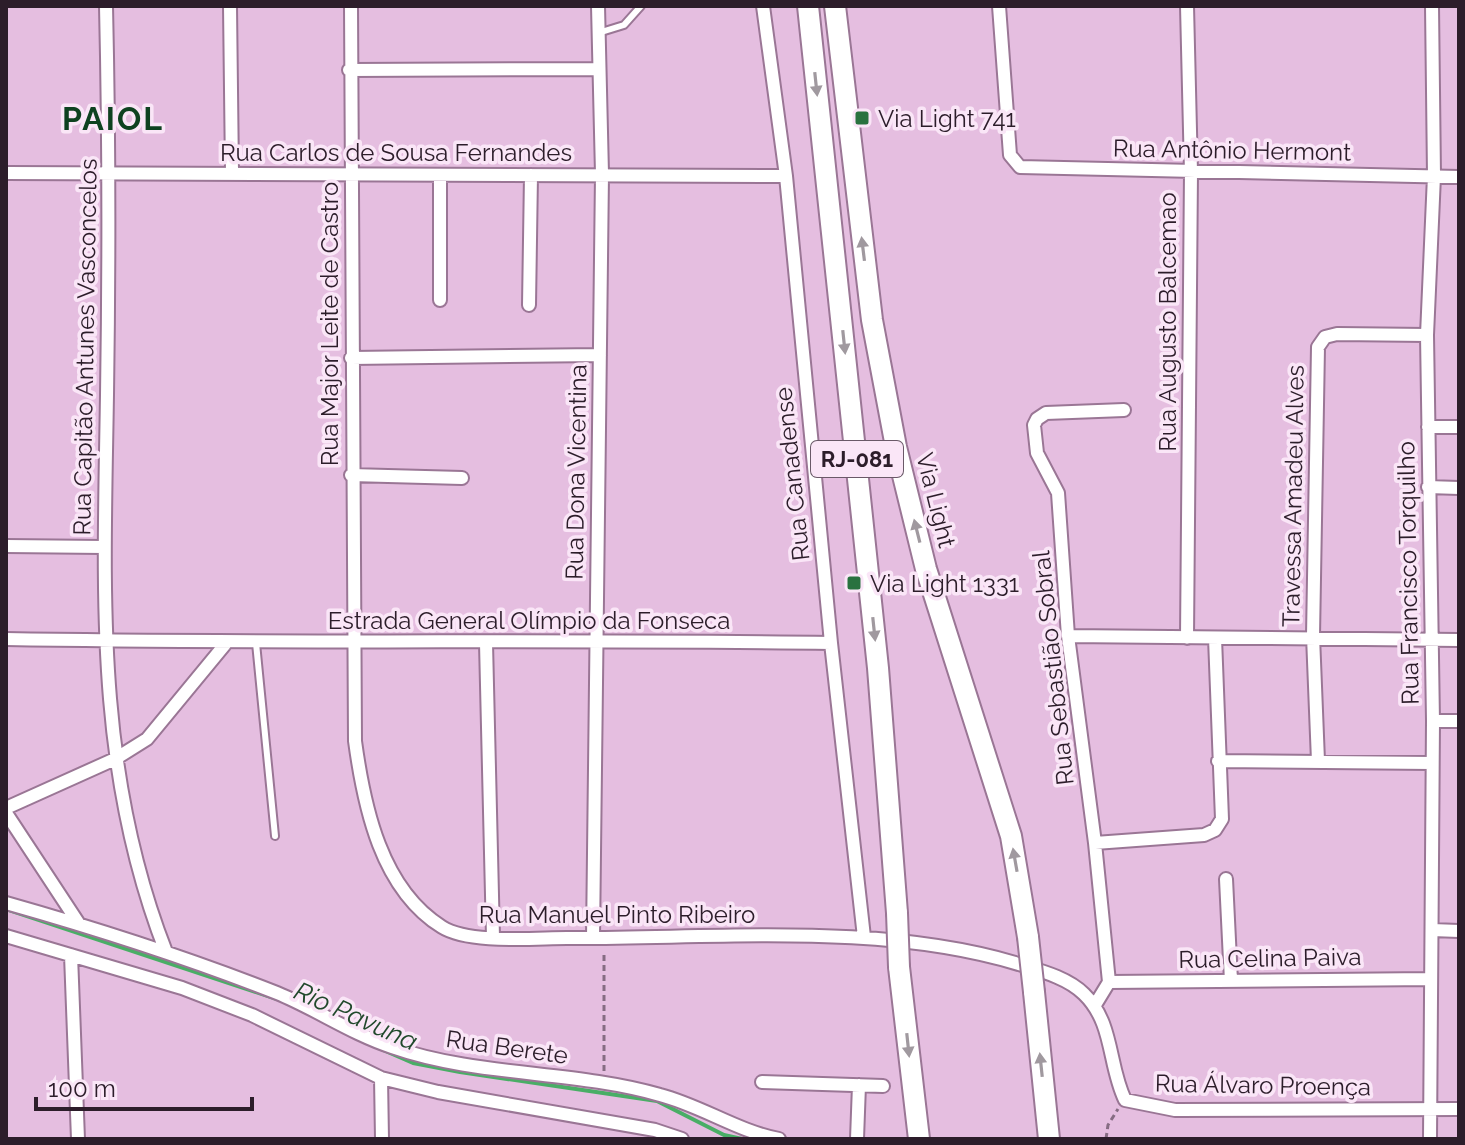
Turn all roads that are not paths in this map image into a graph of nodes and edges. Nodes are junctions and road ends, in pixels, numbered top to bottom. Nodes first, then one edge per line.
1 (106, 6) edge
2 (230, 6) edge
3 (351, 6) edge
4 (598, 6) edge
5 (641, 6) edge
6 (763, 6) edge
7 (808, 6) edge
8 (835, 6) edge
9 (999, 6) edge
10 (1187, 6) edge
11 (1432, 6) edge
12 (598, 33) junction
13 (598, 69) junction
14 (349, 70) junction
15 (1191, 172) junction
16 (6, 173) edge
17 (110, 173) junction
18 (232, 173) junction
19 (350, 174) junction
20 (602, 174) junction
21 (440, 175) junction
22 (531, 175) junction
23 (786, 176) junction
24 (1434, 176) junction
25 (1459, 177) edge
26 (440, 300) dead end
27 (529, 305) dead end
28 (1427, 335) junction
29 (600, 355) junction
30 (351, 358) junction
31 (1124, 410) dead end
32 (1428, 427) junction
33 (1459, 427) edge
34 (351, 475) junction
35 (462, 478) dead end
36 (1428, 487) junction
37 (1459, 488) edge
38 (6, 546) edge
39 (104, 547) junction
40 (1068, 636) junction
41 (1313, 636) junction
42 (1187, 638) junction
43 (1215, 638) junction
44 (6, 639) edge
45 (1430, 639) junction
46 (596, 640) junction
47 (1459, 640) edge
48 (104, 641) junction
49 (227, 642) junction
50 (352, 642) junction
51 (256, 643) junction
52 (486, 643) junction
53 (831, 643) junction
54 (1433, 721) junction
55 (1459, 721) edge
56 (115, 759) junction
57 (1218, 761) junction
58 (1318, 761) junction
59 (1432, 763) junction
60 (6, 811) edge
61 (275, 836) dead end
62 (1095, 843) junction
63 (1226, 879) dead end
64 (6, 903) edge
65 (79, 924) junction
66 (1432, 930) junction
67 (1459, 931) edge
68 (6, 936) edge
69 (493, 937) junction
70 (864, 937) junction
71 (599, 938) junction
72 (166, 952) junction
73 (71, 955) junction
74 (1431, 979) junction
75 (1231, 981) junction
76 (1109, 982) junction
77 (1095, 1005) junction
78 (381, 1078) junction
79 (762, 1082) dead end
80 (859, 1085) junction
81 (883, 1086) dead end
82 (1430, 1109) junction
83 (1459, 1109) edge
84 (78, 1139) edge
85 (382, 1139) edge
86 (682, 1139) edge
87 (779, 1139) edge
88 (857, 1139) edge
89 (919, 1139) edge
90 (1049, 1139) edge
91 (1430, 1139) edge

1 - 17 street, Rua Capitão Antunes Vasconcelos
2 - 18 street
3 - 14 street, Rua Major Leite de Castro
4 - 12 street, Rua Dona Vicentina
5 - 12 lane
6 - 23 street, Rua Canadense
7 -> 89 main road, RJ-081, bridge
90 -> 8 main road, Via Light / RJ-081, bridge
9 - 15 street, Rua Antônio Hermont
10 - 15 street, Rua Augusto Balcemao
11 - 24 street, Rua Francisco Torquilho
12 - 13 street, Rua Dona Vicentina
13 - 14 street
13 - 20 street, Rua Dona Vicentina
14 - 19 street, Rua Major Leite de Castro
15 - 24 street, Rua Antônio Hermont
15 - 42 street, Rua Augusto Balcemao
16 - 17 street, Rua Carlos de Sousa Fernandes
17 - 18 street, Rua Carlos de Sousa Fernandes
17 - 39 street, Rua Capitão Antunes Vasconcelos
18 - 19 street, Rua Carlos de Sousa Fernandes
19 - 21 street, Rua Carlos de Sousa Fernandes
19 - 30 street, Rua Major Leite de Castro
20 - 22 street, Rua Carlos de Sousa Fernandes
20 - 23 street, Rua Carlos de Sousa Fernandes
20 - 29 street, Rua Dona Vicentina
21 - 22 street, Rua Carlos de Sousa Fernandes
21 - 26 street
22 - 27 street
23 - 53 street, Rua Canadense
24 - 25 street, Rua Antônio Hermont
24 - 28 street, Rua Francisco Torquilho
28 - 32 street, Rua Francisco Torquilho
28 - 41 street, Travessa Amadeu Alves
29 - 30 street
29 - 46 street, Rua Dona Vicentina
30 - 34 street, Rua Major Leite de Castro
31 - 40 street, Rua Sebastião Sobral
32 - 33 street
32 - 36 street, Rua Francisco Torquilho
34 - 35 street
34 - 50 street, Rua Major Leite de Castro
36 - 37 street
36 - 45 street, Rua Francisco Torquilho
38 - 39 street
39 - 48 street, Rua Capitão Antunes Vasconcelos
40 - 42 street
40 - 62 street, Rua Sebastião Sobral
41 - 43 street
41 - 45 street
41 - 58 street, Travessa Amadeu Alves
42 - 43 street
43 - 57 street
44 - 48 street, Estrada General Olímpio da Fonseca
45 - 47 street
45 - 54 street, Rua Francisco Torquilho
46 - 52 street, Estrada General Olímpio da Fonseca
46 - 53 street, Estrada General Olímpio da Fonseca
46 - 71 street, Rua Dona Vicentina
48 - 49 street, Estrada General Olímpio da Fonseca
48 - 56 street, Rua Capitão Antunes Vasconcelos
49 - 51 street, Estrada General Olímpio da Fonseca
49 - 56 street
50 - 51 street, Estrada General Olímpio da Fonseca
50 - 52 street, Estrada General Olímpio da Fonseca
50 - 69 street, Rua Manuel Pinto Ribeiro
51 - 61 lane
52 - 69 street
53 - 70 street, Rua Canadense
54 - 55 street
54 - 59 street, Rua Francisco Torquilho
56 - 60 street
56 - 72 street, Rua Capitão Antunes Vasconcelos
57 - 58 street
57 - 62 street
58 - 59 street
59 - 66 street, Rua Francisco Torquilho
60 - 65 street
62 - 76 street, Rua Sebastião Sobral
63 - 75 street
64 - 65 street, Rua Berete
65 - 72 street, Rua Berete
66 - 67 street
66 - 74 street, Rua Francisco Torquilho
68 - 73 street
69 - 71 street, Rua Manuel Pinto Ribeiro
70 - 71 street, Rua Manuel Pinto Ribeiro
70 - 77 street
72 - 87 street, Rua Berete
73 - 78 street
73 - 84 street
74 - 75 street, Rua Celina Paiva
74 - 82 street, Rua Francisco Torquilho
75 - 76 street, Rua Celina Paiva
76 - 77 street
77 - 82 street, Rua Álvaro Proença
78 - 85 street
78 - 86 street
79 - 80 street
80 - 81 street
80 - 88 street
82 - 83 street, Rua Álvaro Proença
82 - 91 street, Rua Francisco Torquilho

